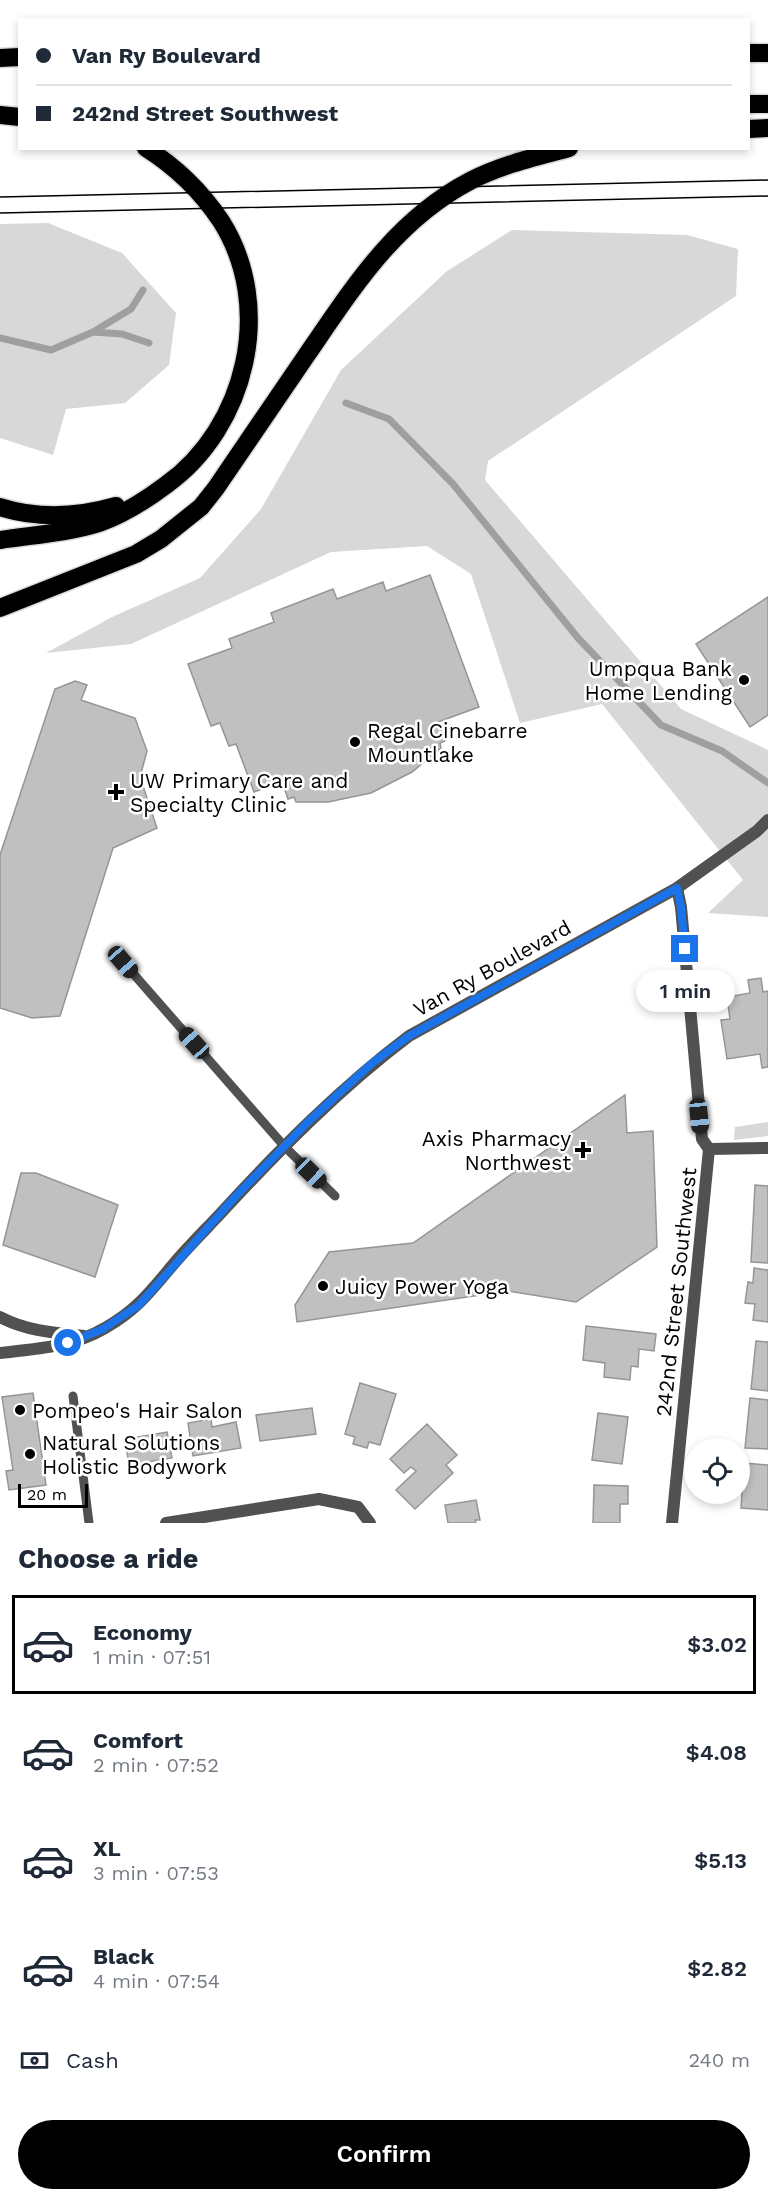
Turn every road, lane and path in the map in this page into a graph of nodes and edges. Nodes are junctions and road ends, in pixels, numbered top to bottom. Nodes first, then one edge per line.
1 (750, 53) edge
2 (768, 53) edge
3 (18, 57) edge
4 (0, 58) edge
5 (750, 104) edge
6 (768, 104) edge
7 (0, 109) edge
8 (18, 109) edge
9 (0, 115) edge
10 (18, 117) edge
11 (768, 128) edge
12 (750, 129) edge
13 (149, 150) edge
14 (562, 150) edge
15 (167, 484) junction
16 (0, 507) edge
17 (0, 540) edge
18 (0, 608) edge
19 (768, 820) edge
20 (677, 888) junction
21 (123, 962) dead end
22 (285, 1147) junction
23 (768, 1148) edge
24 (709, 1149) junction
25 (335, 1196) dead end
26 (0, 1317) edge
27 (88, 1336) junction
28 (0, 1353) edge
29 (73, 1396) dead end
30 (89, 1523) edge
31 (166, 1523) edge
32 (370, 1523) edge
33 (672, 1523) edge

1 - 2 highway
3 - 4 highway
5 - 6 highway
7 - 8 highway
9 - 10 highway
11 - 12 highway
13 - 15 highway
14 - 18 highway
15 - 16 highway
15 - 17 highway
19 - 20 street, Van Ry Boulevard
20 - 22 street, Van Ry Boulevard
20 - 24 street, 242nd Street Southwest
21 - 22 lane
22 - 25 lane
22 - 27 street, Van Ry Boulevard
23 - 24 street
24 - 33 street, 242nd Street Southwest
26 - 27 street
27 - 28 street, Van Ry Boulevard
29 - 30 lane
31 - 32 street

